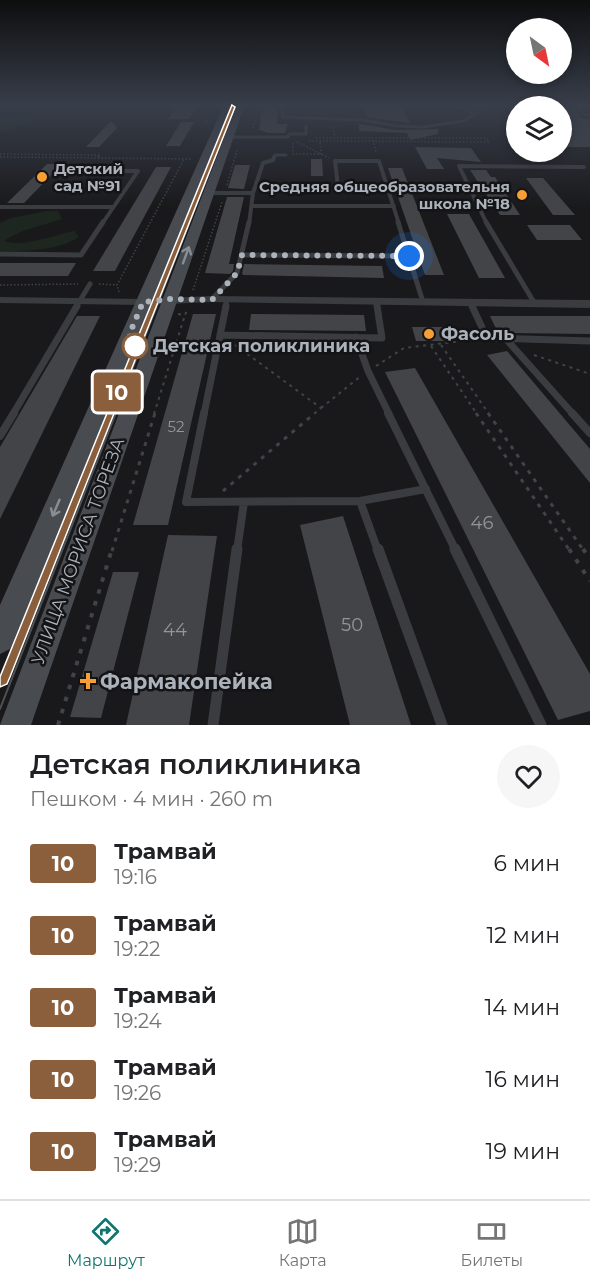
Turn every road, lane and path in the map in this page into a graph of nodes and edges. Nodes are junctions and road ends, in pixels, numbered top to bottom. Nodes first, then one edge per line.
1 (210, 141) edge
2 (228, 141) edge
3 (295, 141) junction
4 (320, 141) junction
5 (324, 141) joint
6 (373, 141) junction
7 (488, 141) edge
8 (430, 142) joint
9 (147, 154) dead end
10 (321, 154) junction
11 (286, 155) dead end
12 (0, 156) edge
13 (97, 158) junction
14 (144, 159) junction
15 (193, 159) dead end
16 (334, 160) junction
17 (379, 161) junction
18 (584, 167) dead end
19 (92, 171) dead end
20 (387, 187) junction
21 (209, 193) junction
22 (253, 193) junction
23 (253, 206) junction
24 (394, 206) junction
25 (0, 207) edge
26 (113, 207) junction
27 (0, 254) edge
28 (242, 255) junction
29 (409, 256) junction
30 (90, 284) junction
31 (0, 285) edge
32 (117, 285) dead end
33 (170, 299) junction
34 (0, 300) edge
35 (212, 300) junction
36 (227, 300) junction
37 (80, 301) junction
38 (376, 301) junction
39 (143, 302) junction
40 (423, 302) junction
41 (470, 302) junction
42 (535, 304) junction
43 (590, 304) edge
44 (185, 315) dead end
45 (221, 335) junction
46 (356, 337) junction
47 (487, 338) junction
48 (506, 339) junction
49 (590, 341) edge
50 (441, 345) junction
51 (431, 346) junction
52 (515, 348) junction
53 (368, 371) junction
54 (590, 374) edge
55 (321, 408) junction
56 (590, 434) edge
57 (0, 436) edge
58 (426, 489) junction
59 (360, 501) junction
60 (209, 502) junction
61 (244, 502) junction
62 (590, 559) edge
63 (590, 581) edge
64 (0, 639) edge
65 (15, 725) edge
66 (58, 725) edge
67 (213, 725) edge
68 (442, 725) edge
69 (541, 725) edge

1 - 39 street, УЛИЦА МОРИСА ТОРЕЗА
2 - 21 street, УЛИЦА МОРИСА ТОРЕЗА
3 - 4 path
3 - 10 path
3 - 10 path
4 - 5 path
4 - 10 path
5 - 6 path
6 - 8 path
6 - 17 path
7 - 8 path
9 - 14 path
10 - 16 path
11 - 22 lane
12 - 13 path
12 - 13 path
13 - 14 path
14 - 15 path
16 - 17 lane
16 - 20 lane
17 - 20 lane
18 - 42 lane
19 - 26 lane
20 - 24 lane
21 - 22 lane
33 -> 21 street, УЛИЦА МОРИСА ТОРЕЗА
22 - 23 lane
23 - 24 lane
23 - 28 lane
24 - 29 lane
25 - 26 lane
26 - 27 lane
28 - 29 lane
28 - 35 lane
29 - 40 lane
30 - 31 path
30 - 32 path
30 - 37 lane
33 - 35 street
33 - 39 street
33 - 65 street, УЛИЦА МОРИСА ТОРЕЗА
34 - 37 street
35 - 36 street
36 - 38 street
36 - 45 lane
37 - 39 street
37 - 57 lane
38 - 40 street
38 - 46 lane
39 -> 64 street, УЛИЦА МОРИСА ТОРЕЗА
40 - 41 street
41 - 42 street
41 - 47 lane
42 - 43 street
44 - 66 path
45 - 46 lane
45 - 55 path
45 - 60 lane
46 - 53 lane
47 - 48 lane
47 - 50 path
48 - 49 lane
48 - 52 lane
50 - 51 path
50 - 62 path
51 - 53 path
51 - 63 path
52 - 54 path
52 - 56 lane
53 - 55 path
53 - 58 lane
55 - 60 path
58 - 59 lane
58 - 69 lane
59 - 61 lane
59 - 68 lane
60 - 61 lane
61 - 67 lane

